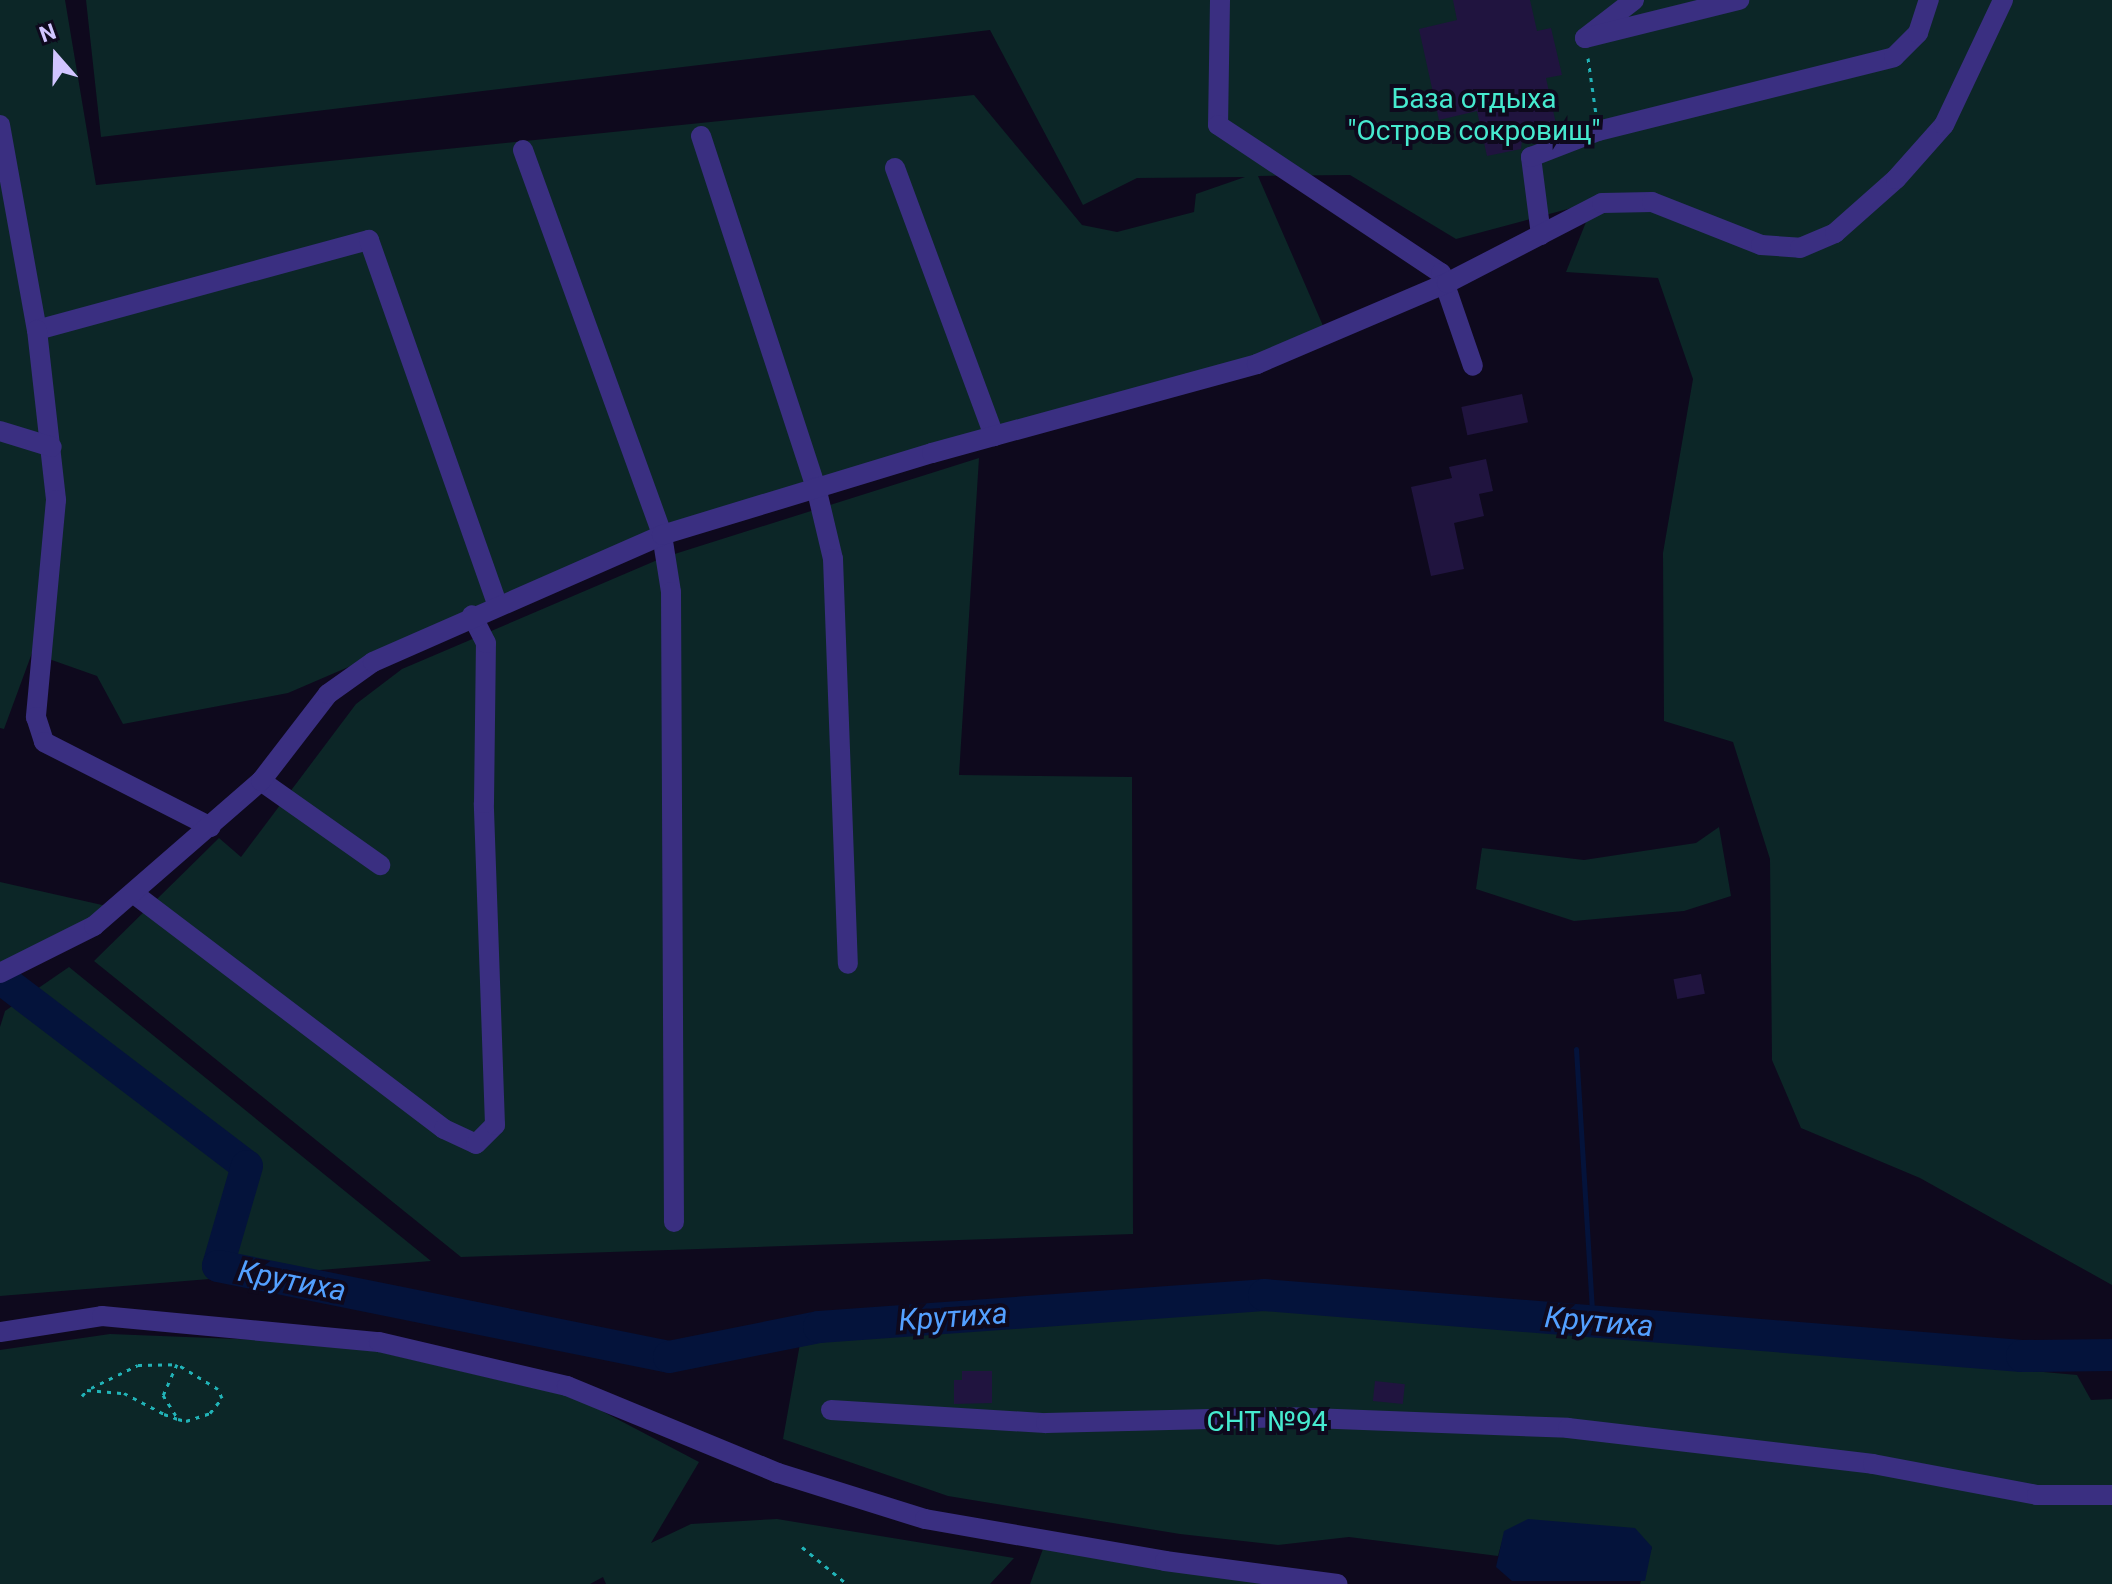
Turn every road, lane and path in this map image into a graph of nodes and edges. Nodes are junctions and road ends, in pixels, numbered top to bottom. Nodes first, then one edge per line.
1 (1220, 0) edge
2 (1634, 0) edge
3 (1739, 0) edge
4 (1929, 0) edge
5 (2003, 0) edge
6 (1585, 38) junction
7 (0, 125) edge
8 (1598, 131) junction
9 (701, 136) dead end
10 (523, 150) dead end
11 (895, 168) dead end
12 (1541, 235) junction
13 (1447, 283) junction
14 (37, 330) junction
15 (1473, 366) dead end
16 (0, 431) edge
17 (994, 436) junction
18 (52, 447) junction
19 (816, 487) junction
20 (662, 535) junction
21 (497, 604) junction
22 (472, 615) junction
23 (261, 781) junction
24 (211, 827) junction
25 (380, 865) dead end
26 (133, 893) junction
27 (848, 964) dead end
28 (0, 973) edge
29 (674, 1222) dead end
30 (0, 1332) edge
31 (177, 1364) junction
32 (87, 1390) junction
33 (82, 1396) dead end
34 (831, 1410) dead end
35 (178, 1419) junction
36 (2112, 1495) edge
37 (802, 1547) dead end
38 (847, 1584) edge
39 (1337, 1584) edge

1 - 13 street
2 - 6 street
3 - 6 street
4 - 8 street
5 - 12 street
6 - 8 path
7 - 14 street
8 - 12 street
9 - 19 street
10 - 20 street
11 - 17 street
12 - 13 street
13 - 15 street
13 - 17 street
14 - 18 street
14 - 21 street
16 - 18 street
17 - 19 street
18 - 24 street
19 - 20 street
19 - 27 street
20 - 21 street
20 - 29 street
21 - 22 street
22 - 23 street
22 - 26 street
23 - 24 street
23 - 25 street
24 - 26 street
26 - 28 street
30 - 39 street
31 - 32 path
31 - 35 path
31 - 35 path
32 - 33 path
32 - 35 path
34 - 36 street
37 - 38 path

